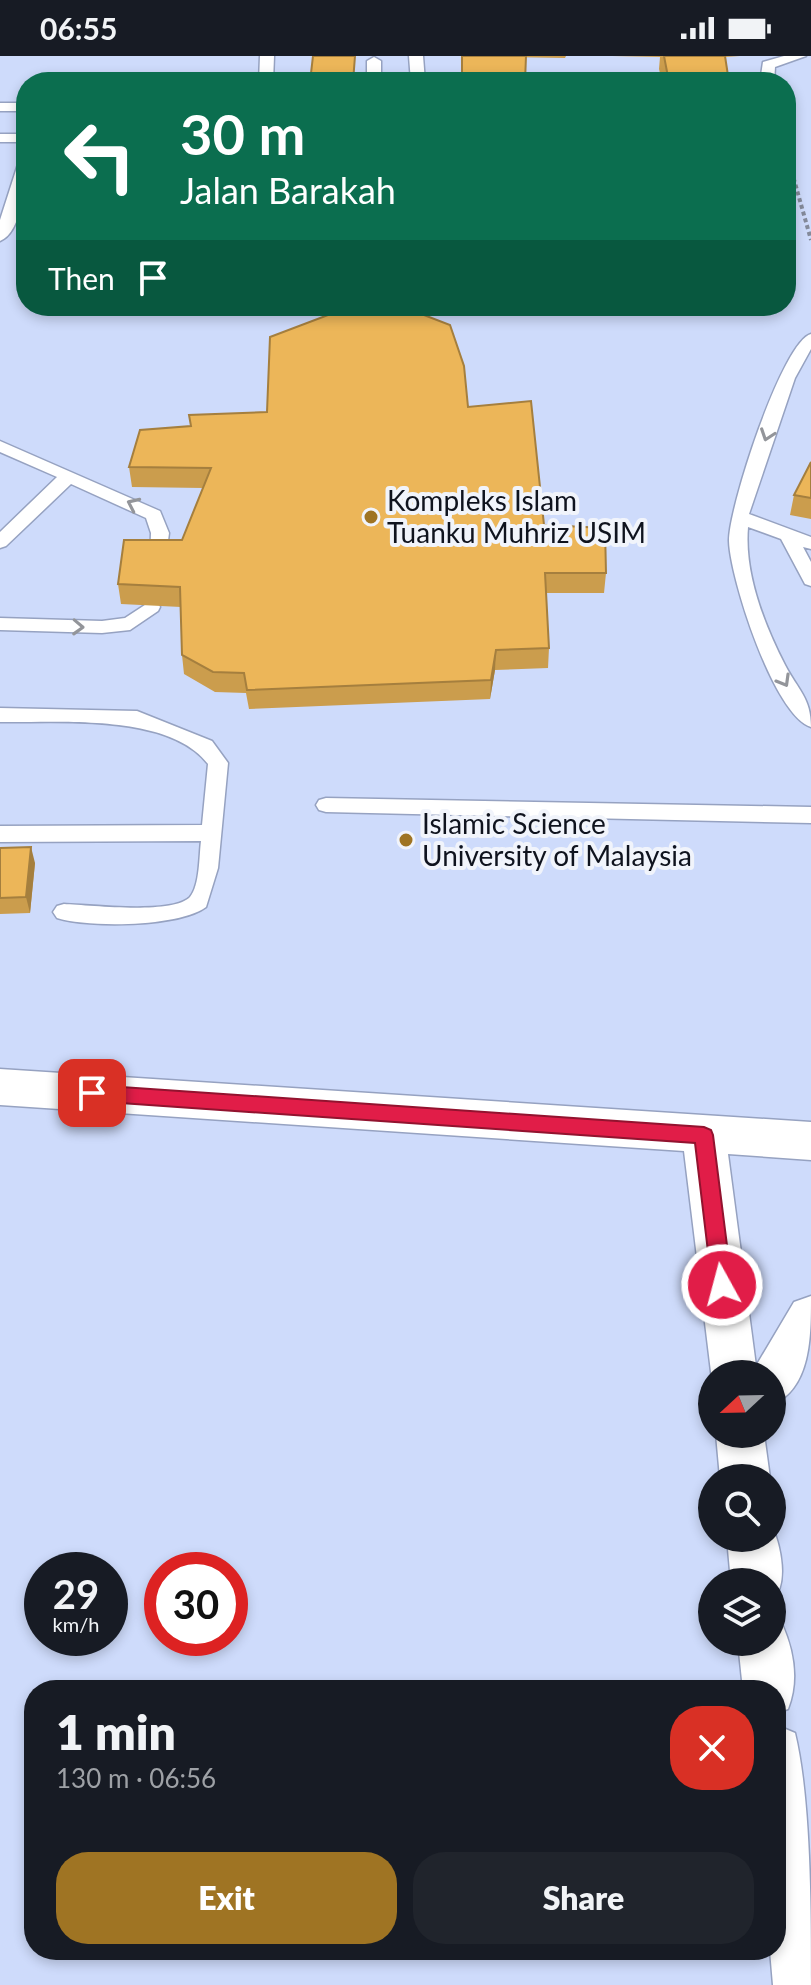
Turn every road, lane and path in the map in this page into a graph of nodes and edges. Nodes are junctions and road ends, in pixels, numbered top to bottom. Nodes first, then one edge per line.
1 (799, 56) edge
2 (374, 61) dead end
3 (374, 72) edge
4 (768, 72) edge
5 (796, 187) edge
6 (16, 197) edge
7 (0, 236) edge
8 (811, 240) edge
9 (355, 316) edge
10 (353, 321) edge
11 (811, 339) edge
12 (811, 377) edge
13 (785, 384) junction
14 (0, 446) edge
15 (69, 476) junction
16 (739, 517) junction
17 (790, 538) junction
18 (0, 542) edge
19 (811, 543) edge
20 (159, 560) edge
21 (811, 580) edge
22 (151, 607) edge
23 (0, 624) edge
24 (0, 715) edge
25 (811, 720) edge
26 (326, 805) dead end
27 (811, 815) edge
28 (212, 833) junction
29 (0, 834) edge
30 (64, 912) dead end
31 (0, 1087) edge
32 (704, 1135) junction
33 (811, 1141) edge
34 (811, 1317) edge
35 (731, 1360) edge
36 (786, 1360) edge
37 (765, 1656) edge
38 (768, 1680) edge
39 (786, 1826) edge
40 (804, 1959) edge

1 - 4 lane
2 - 3 lane
5 - 8 path
6 - 7 lane
9 - 10 path
11 - 13 lane
12 - 13 lane
13 -> 16 lane
14 - 15 lane
15 - 18 lane
20 -> 15 lane
16 - 17 lane
16 -> 25 lane
17 - 19 lane
17 - 21 lane
23 -> 22 lane
24 - 28 lane
26 - 27 lane
28 - 29 lane
28 - 30 lane
31 - 32 street
32 - 33 street
32 - 35 street
34 - 36 street
37 - 38 street
39 - 40 street

